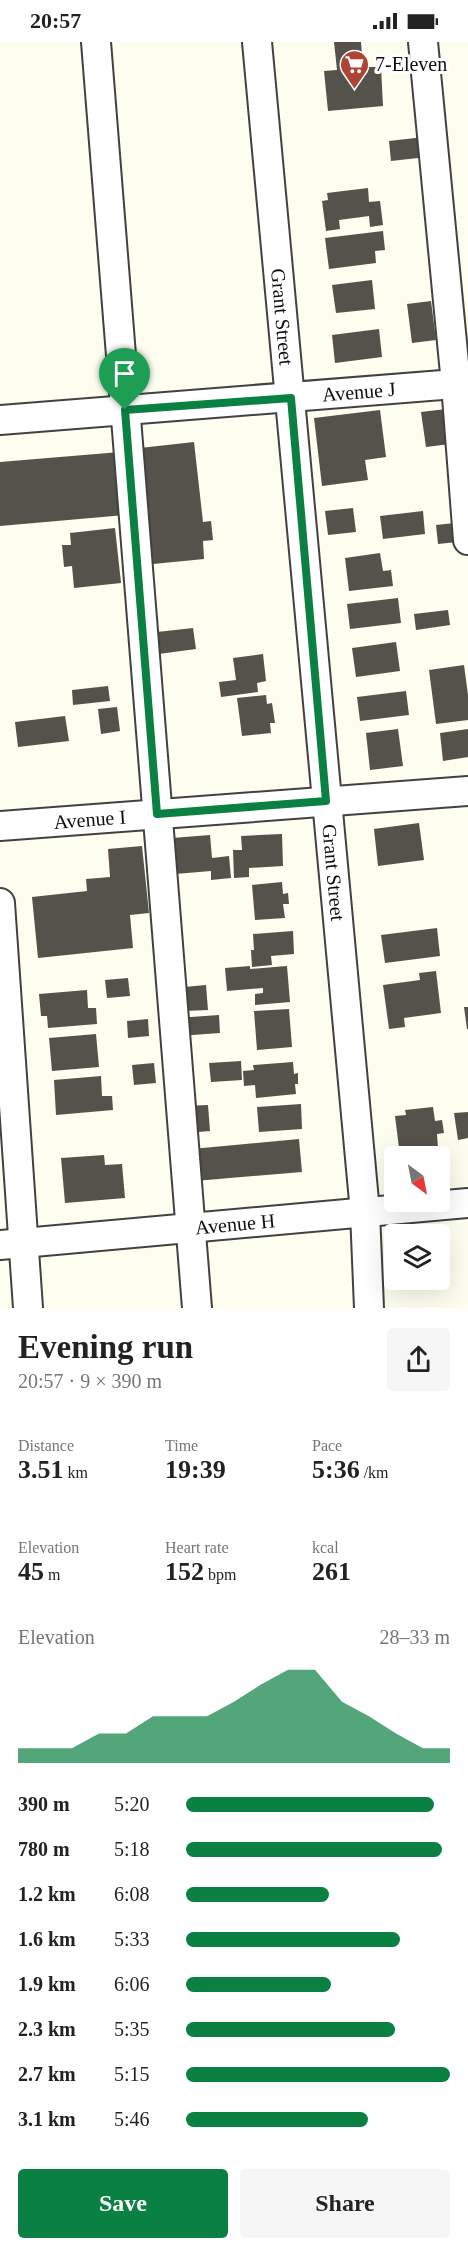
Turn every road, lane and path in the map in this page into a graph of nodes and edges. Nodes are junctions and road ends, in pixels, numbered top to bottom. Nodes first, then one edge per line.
1 (96, 42) edge
2 (257, 42) edge
3 (423, 42) edge
4 (462, 384) edge
5 (291, 398) junction
6 (125, 410) junction
7 (0, 420) edge
8 (468, 540) edge
9 (468, 791) edge
10 (326, 801) junction
11 (157, 814) junction
12 (0, 826) edge
13 (0, 903) edge
14 (468, 1203) edge
15 (365, 1212) junction
16 (190, 1228) junction
17 (12, 1244) edge
18 (28, 1308) edge
19 (197, 1308) edge
20 (369, 1308) edge

1 - 6 street
2 - 5 street, Grant Street
3 - 4 street
4 - 5 street, Avenue J
4 - 8 street
5 - 6 street, Avenue J
5 - 10 street, Grant Street
6 - 7 street, Avenue J
6 - 11 street
9 - 10 street, Avenue I
10 - 11 street, Avenue I
10 - 15 street, Grant Street
11 - 12 street, Avenue I
11 - 16 street
13 - 17 street
14 - 15 street, Avenue H
15 - 16 street, Avenue H
15 - 20 street, Grant Street
16 - 17 street, Avenue H
16 - 19 street
17 - 18 street

